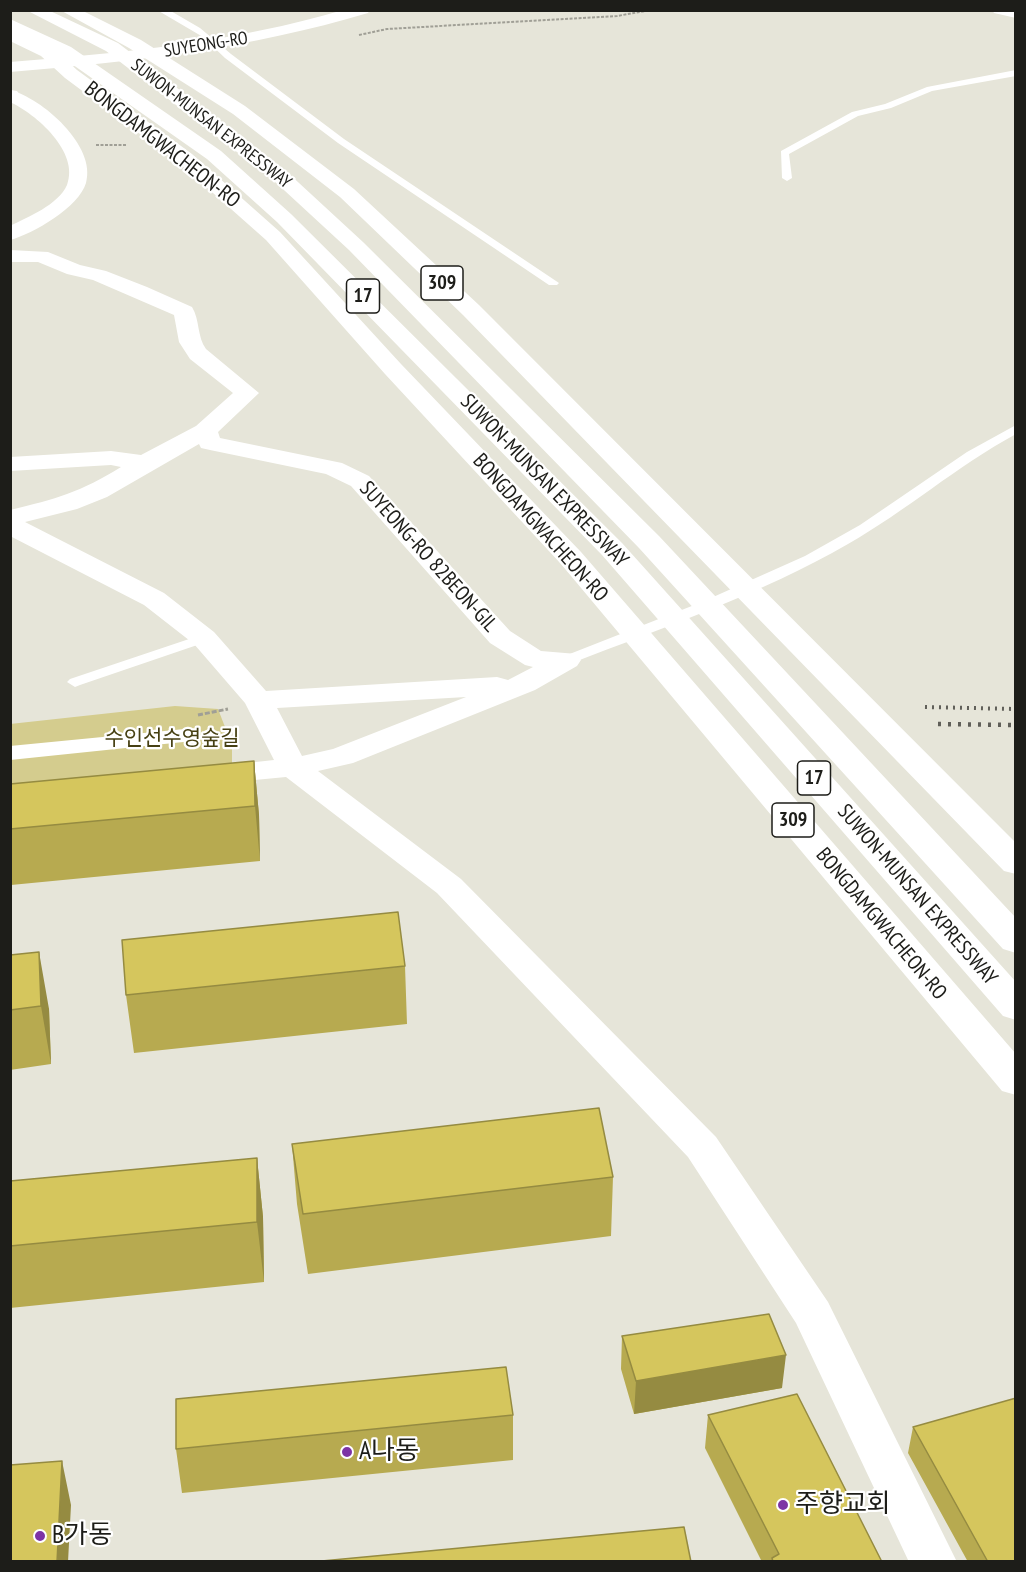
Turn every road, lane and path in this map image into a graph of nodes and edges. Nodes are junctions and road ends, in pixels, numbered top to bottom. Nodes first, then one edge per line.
1 (34, 10) edge
2 (68, 10) edge
3 (161, 10) edge
4 (362, 10) edge
5 (651, 10) edge
6 (999, 10) edge
7 (1016, 13) edge
8 (10, 24) edge
9 (10, 34) edge
10 (351, 36) dead end
11 (218, 44) junction
12 (75, 64) junction
13 (10, 67) edge
14 (1016, 73) edge
15 (10, 74) edge
16 (11, 95) edge
17 (69, 145) junction
18 (134, 145) dead end
19 (787, 178) dead end
20 (10, 234) edge
21 (10, 256) edge
22 (553, 283) dead end
23 (1016, 429) edge
24 (205, 431) junction
25 (10, 464) edge
26 (145, 464) junction
27 (10, 518) edge
28 (10, 525) edge
29 (204, 638) junction
30 (567, 660) junction
31 (75, 682) dead end
32 (525, 684) junction
33 (246, 703) junction
34 (188, 726) joint
35 (10, 753) edge
36 (293, 767) junction
37 (176, 777) edge
38 (1016, 863) edge
39 (1016, 941) edge
40 (1016, 1007) edge
41 (1016, 1081) edge
42 (933, 1562) edge

1 - 39 main road, SUWON-MUNSAN EXPRESSWAY / 17
2 - 38 main road, 309
3 - 11 lane
4 - 11 main road, SUYEONG-RO
5 - 10 path
6 - 7 street
8 - 12 main road, SUWON-MUNSAN EXPRESSWAY / 17
9 - 12 main road, BONGDAMGWACHEON-RO / 309
11 - 12 main road, SUYEONG-RO
11 - 22 lane
12 - 13 main road, SUYEONG-RO
12 - 15 main road
12 - 40 main road, SUWON-MUNSAN EXPRESSWAY / 17
12 - 41 main road, BONGDAMGWACHEON-RO / 309
14 - 19 lane
16 - 17 street
17 - 18 path
17 - 20 street
21 - 24 street
23 - 30 lane
24 - 26 street
24 - 30 street, SUYEONG-RO 82BEON-GIL
25 - 26 street
26 - 27 street
28 - 29 street
29 - 31 lane
29 - 33 street
30 - 32 street
32 - 33 street
32 - 36 street
33 - 34 path
33 - 36 street
34 - 35 street
36 - 37 street
36 - 42 street

